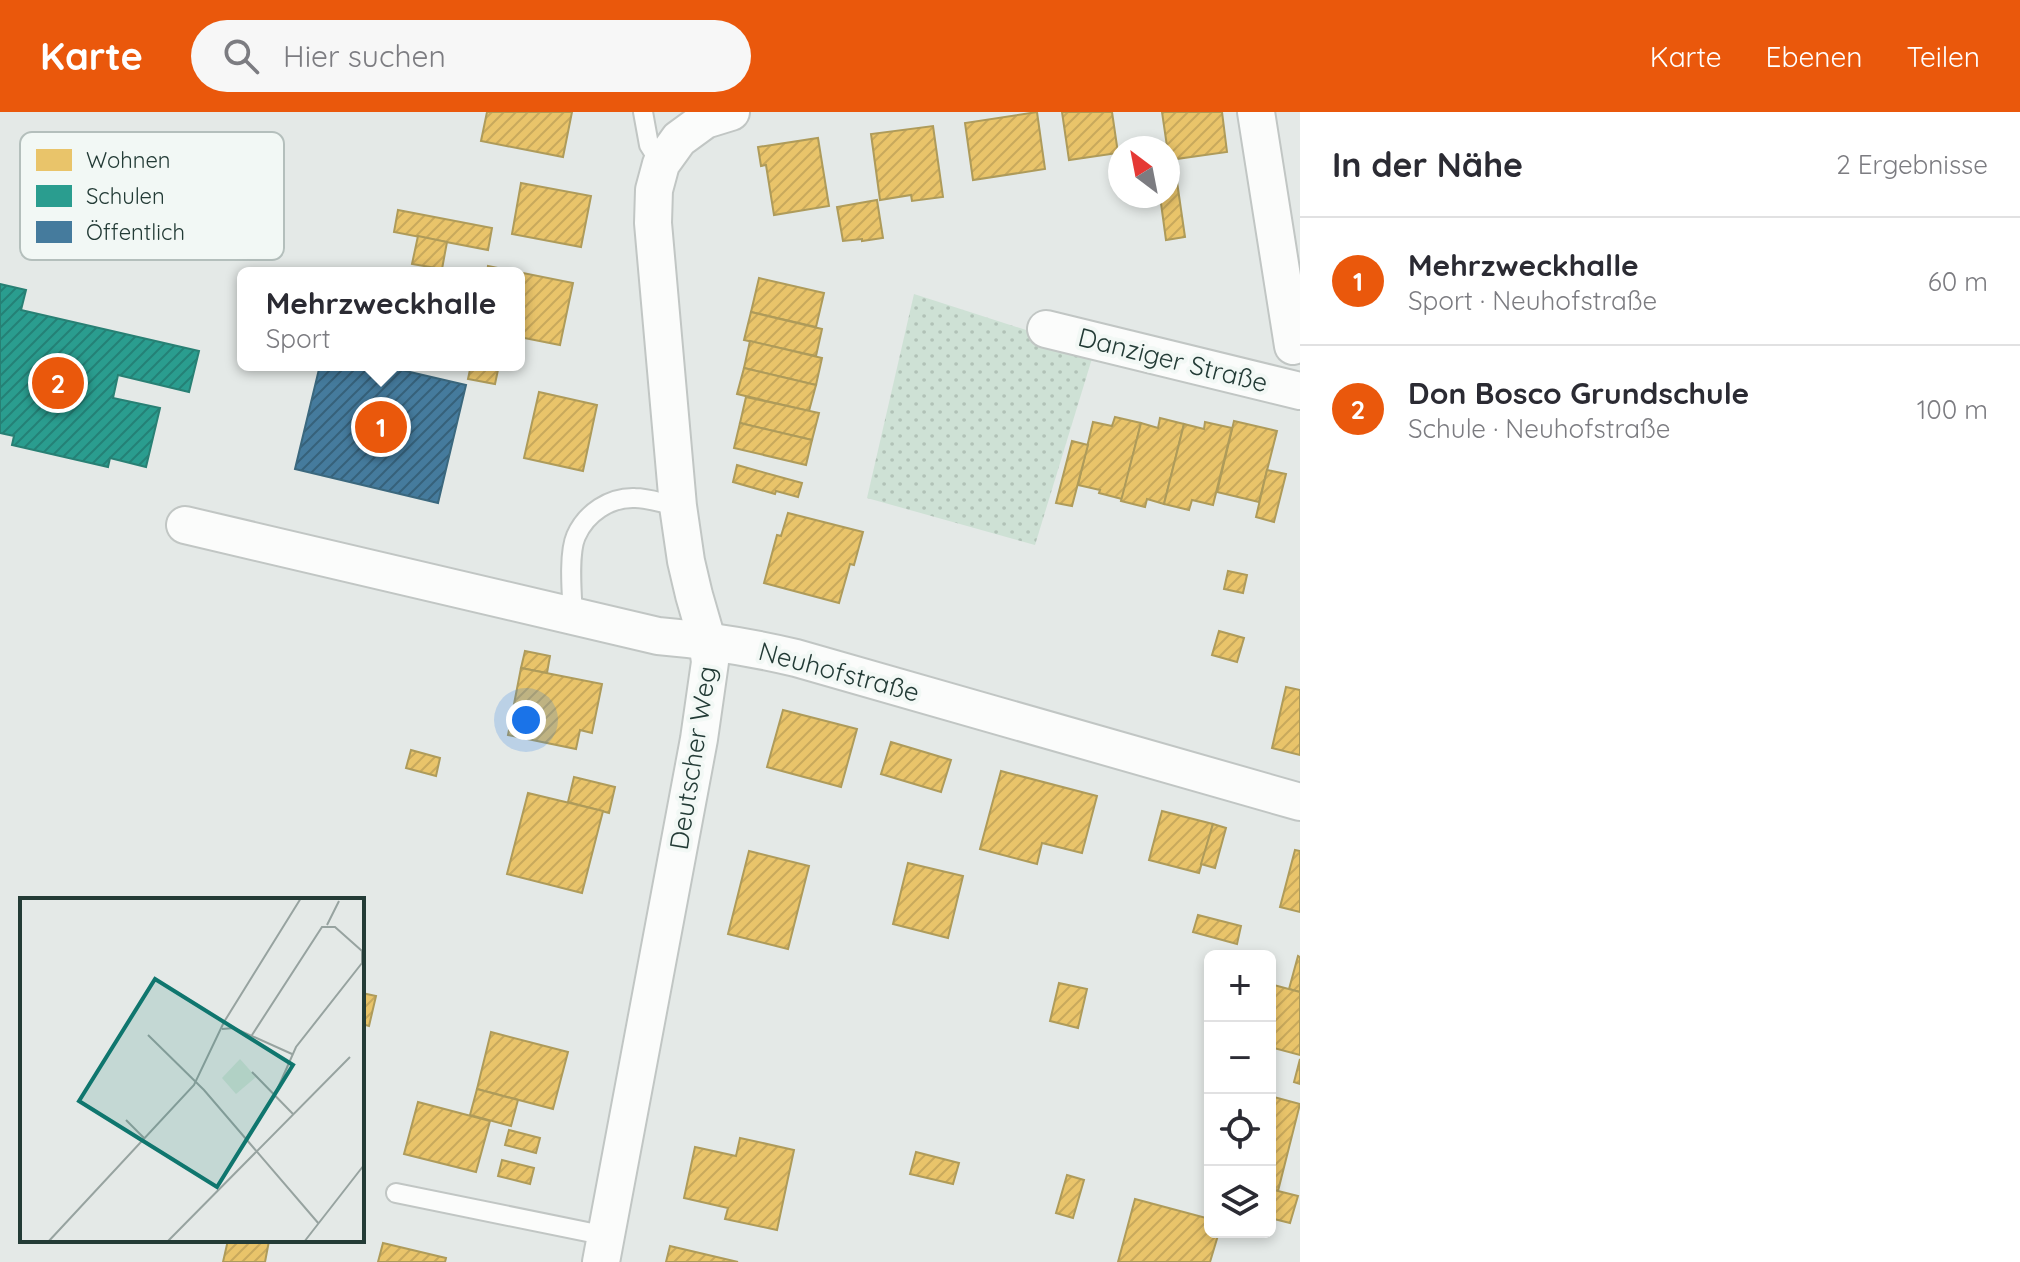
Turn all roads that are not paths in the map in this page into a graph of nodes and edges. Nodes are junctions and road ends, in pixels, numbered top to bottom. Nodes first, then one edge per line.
1 (643, 112) edge
2 (731, 112) edge
3 (1256, 112) edge
4 (661, 164) junction
5 (1046, 329) dead end
6 (1293, 346) dead end
7 (1300, 391) edge
8 (678, 506) junction
9 (185, 525) dead end
10 (573, 616) junction
11 (707, 640) junction
12 (1300, 802) edge
13 (396, 1193) dead end
14 (604, 1249) edge

1 - 4 lane
2 - 4 street
3 - 6 street
4 - 8 street, Deutscher Weg
5 - 7 street, Danziger Straße
8 - 10 lane
8 - 11 street, Deutscher Weg
9 - 10 street, Neuhofstraße
10 - 11 street, Neuhofstraße
11 - 12 street, Neuhofstraße
11 - 14 street, Deutscher Weg
13 - 14 lane

